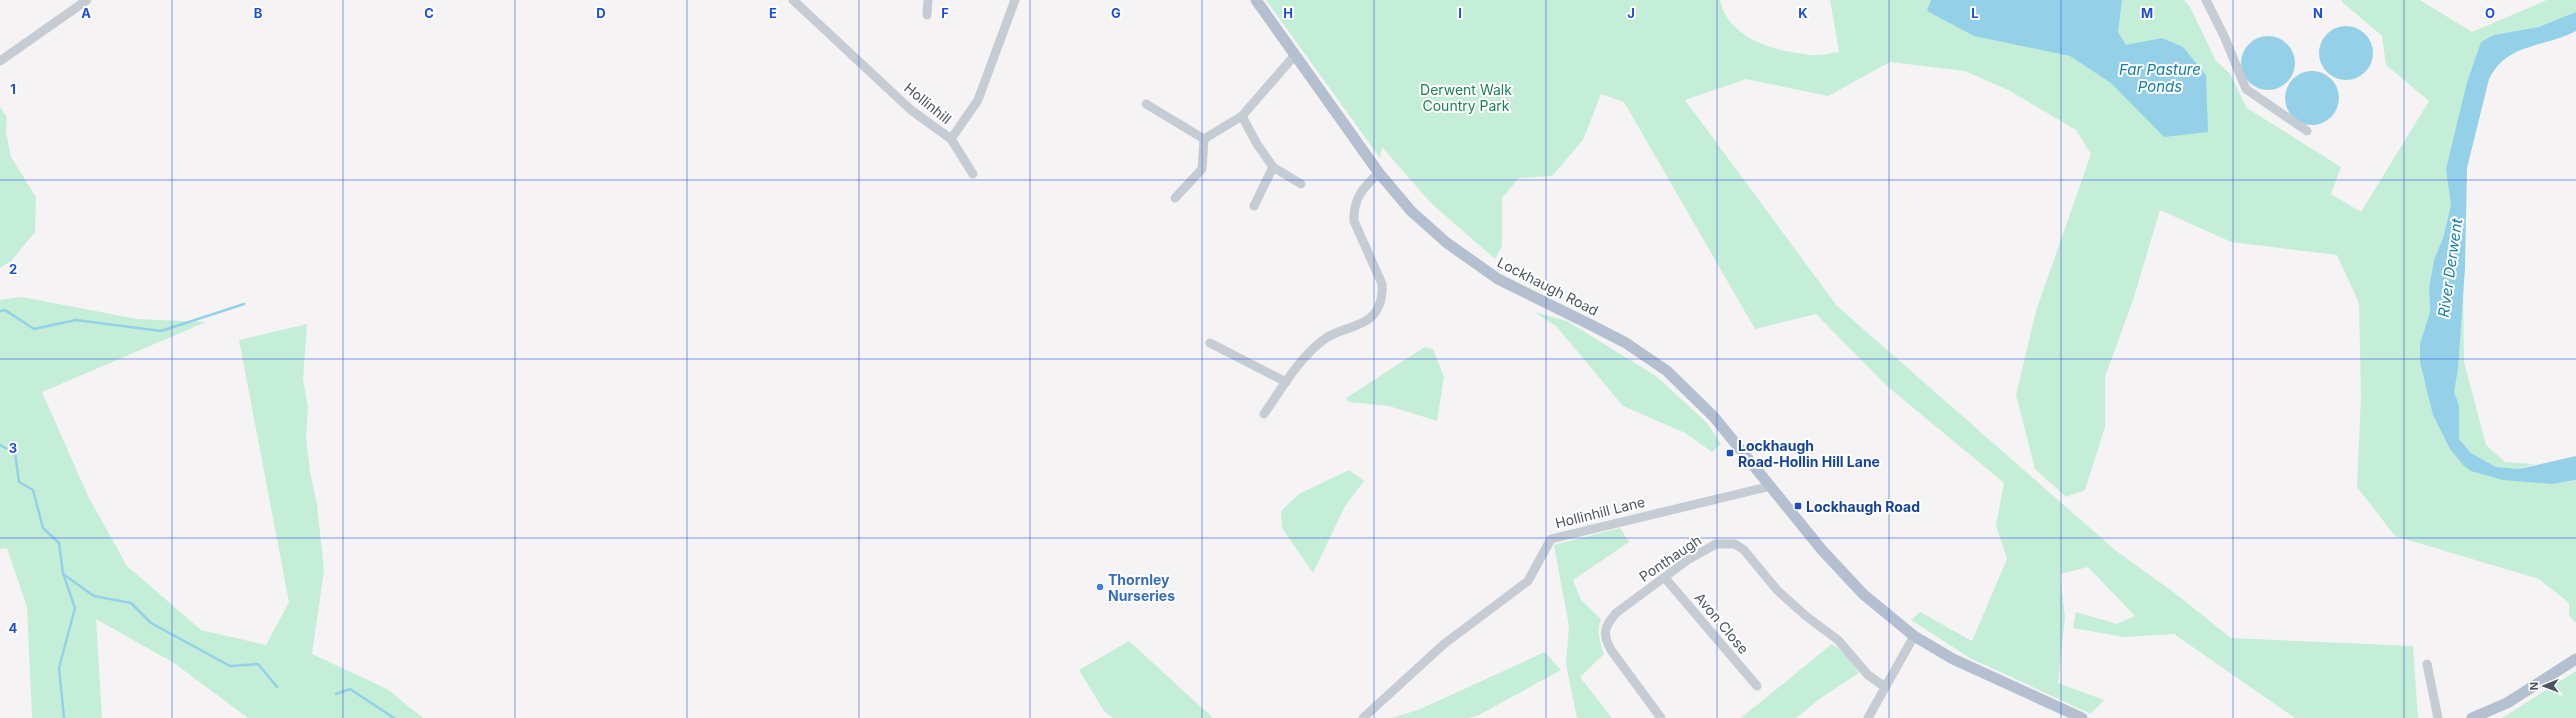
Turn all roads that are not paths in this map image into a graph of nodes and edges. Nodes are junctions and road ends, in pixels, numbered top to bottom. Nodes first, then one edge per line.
1 (87, 0) edge
2 (793, 0) edge
3 (928, 0) edge
4 (1015, 0) edge
5 (1256, 0) edge
6 (2206, 0) edge
7 (927, 15) dead end
8 (1295, 55) junction
9 (0, 61) edge
10 (1146, 104) dead end
11 (1242, 116) junction
12 (2307, 131) dead end
13 (951, 139) junction
14 (1204, 139) junction
15 (1274, 167) junction
16 (1379, 172) junction
17 (973, 174) dead end
18 (1301, 184) dead end
19 (1174, 198) dead end
20 (1254, 206) dead end
21 (1210, 343) dead end
22 (1286, 382) junction
23 (1264, 414) dead end
24 (1771, 486) junction
25 (1665, 578) junction
26 (1914, 636) junction
27 (2576, 659) edge
28 (2427, 664) dead end
29 (1757, 686) dead end
30 (1885, 687) junction
31 (1363, 718) edge
32 (1661, 718) edge
33 (1868, 718) edge
34 (2080, 718) edge
35 (2438, 718) edge
36 (2472, 718) edge

1 - 9 street
2 - 13 street, Hollinhill
3 - 7 street
4 - 13 street, Hollinhill
5 - 8 main road, Lockhaugh Road
6 - 12 street
8 - 11 street
8 - 16 main road, Lockhaugh Road
10 - 14 street
11 - 14 street
11 - 15 street
13 - 17 street
14 - 19 street
15 - 18 street
15 - 20 street
16 - 22 street
16 - 24 main road, Lockhaugh Road
21 - 22 street
22 - 23 street
24 - 26 main road, Lockhaugh Road
24 - 31 street, Hollinhill Lane
25 - 29 street, Avon Close
25 - 30 street, Ponthaugh
25 - 32 street, Ponthaugh
26 - 30 street
26 - 34 main road, Lockhaugh Road
27 - 36 main road
28 - 35 street
30 - 33 street

